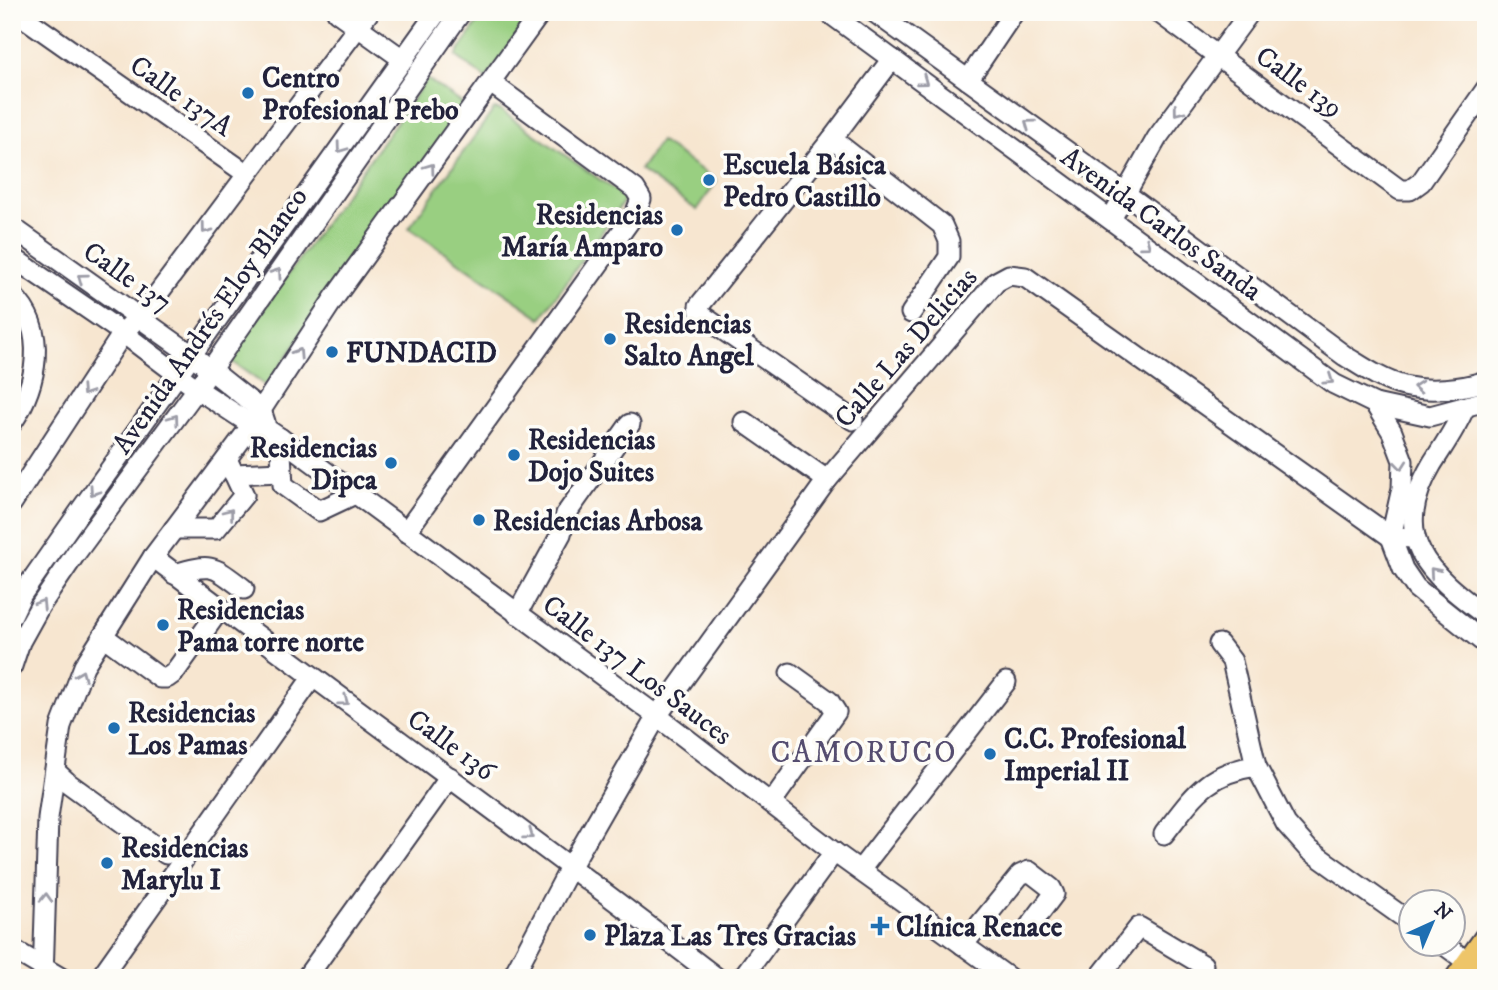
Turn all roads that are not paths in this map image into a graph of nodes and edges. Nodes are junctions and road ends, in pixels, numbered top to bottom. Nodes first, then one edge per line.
1 (16, 12) edge
2 (337, 12) edge
3 (437, 12) edge
4 (461, 12) edge
5 (541, 12) edge
6 (828, 12) edge
7 (874, 12) edge
8 (1014, 12) edge
9 (1158, 12) edge
10 (1250, 12) edge
11 (363, 20) edge
12 (1219, 56) junction
13 (892, 59) junction
14 (404, 60) junction
15 (968, 80) junction
16 (491, 83) junction
17 (1486, 89) edge
18 (832, 139) junction
19 (247, 174) junction
20 (1126, 194) junction
21 (1111, 219) junction
22 (12, 227) edge
23 (12, 257) edge
24 (12, 295) edge
25 (911, 313) dead end
26 (137, 317) junction
27 (123, 333) junction
28 (192, 355) junction
29 (210, 369) junction
30 (177, 375) junction
31 (1483, 385) edge
32 (197, 389) junction
33 (1375, 404) junction
34 (1465, 407) junction
35 (853, 420) dead end
36 (744, 422) dead end
37 (12, 423) edge
38 (630, 424) dead end
39 (265, 426) junction
40 (230, 466) junction
41 (282, 472) junction
42 (827, 480) junction
43 (355, 494) junction
44 (12, 503) edge
45 (174, 529) junction
46 (406, 532) junction
47 (1391, 537) junction
48 (1414, 538) junction
49 (153, 557) junction
50 (174, 574) junction
51 (244, 589) dead end
52 (220, 609) junction
53 (12, 614) edge
54 (517, 614) junction
55 (1486, 616) edge
56 (103, 636) junction
57 (1219, 644) dead end
58 (1486, 644) edge
59 (12, 666) edge
60 (790, 673) dead end
61 (312, 678) junction
62 (1006, 682) dead end
63 (657, 716) junction
64 (1256, 765) junction
65 (55, 771) junction
66 (450, 777) junction
67 (771, 803) junction
68 (1164, 834) dead end
69 (834, 852) junction
70 (166, 854) dead end
71 (571, 866) junction
72 (860, 870) junction
73 (1396, 912) edge
74 (1029, 927) dead end
75 (1486, 939) edge
76 (963, 945) junction
77 (12, 949) edge
78 (1203, 965) dead end
79 (1463, 970) edge
80 (43, 972) edge
81 (1000, 975) edge
82 (61, 978) edge
83 (100, 978) edge
84 (306, 978) edge
85 (512, 978) edge
86 (717, 978) edge
87 (742, 978) edge
88 (1099, 978) edge

1 - 19 street, Calle 137A
2 - 11 street
3 - 14 street, Avenida Andrés Eloy Blanco
29 -> 4 street, Avenida Andrés Eloy Blanco
5 - 16 street
6 - 13 street, Avenida Carlos Sanda
7 - 15 street, Avenida Carlos Sanda
8 - 15 street
9 - 12 street, Calle 139
10 - 12 street
11 - 14 street
11 - 19 street
12 - 17 street, Calle 139
12 -> 20 street
13 - 18 street
13 -> 21 street, Avenida Carlos Sanda
14 -> 28 street, Avenida Andrés Eloy Blanco
20 -> 15 street, Avenida Carlos Sanda
39 -> 16 street
16 - 46 street
18 - 25 street
18 - 35 street
19 -> 26 street
20 - 21 street
31 -> 20 street, Avenida Carlos Sanda
21 -> 33 street, Avenida Carlos Sanda
26 -> 22 street, Calle 137
23 - 27 street
24 - 37 street
26 - 27 street
26 - 28 street, Calle 137
27 - 30 street
27 -> 44 street
28 - 29 street, Calle 137
28 - 30 street, Avenida Andrés Eloy Blanco
29 - 32 street, Avenida Andrés Eloy Blanco
29 - 39 street, Calle 137
30 - 32 street
30 -> 53 street, Avenida Andrés Eloy Blanco
31 - 34 street, Avenida Carlos Sanda
32 - 39 street
59 -> 32 street, Avenida Andrés Eloy Blanco
33 - 34 street, Avenida Carlos Sanda
33 -> 47 street
34 - 48 street
36 - 42 street
38 - 54 street
39 - 40 street
39 - 41 street
39 - 43 street, Calle 137 Los Sauces
40 - 41 street
40 - 45 street
45 -> 40 street
41 - 43 street
42 - 47 street, Calle Las Delicias
42 - 63 street, Calle Las Delicias
43 - 46 street, Calle 137 Los Sauces
45 - 49 street
46 - 54 street, Calle 137 Los Sauces
47 - 48 street
47 - 58 street
55 -> 48 street
49 - 50 street, Calle 136
49 - 56 street
50 - 51 street
50 - 52 street, Calle 136
52 - 56 street
52 - 61 street, Calle 136
54 - 63 street, Calle 137 Los Sauces
65 -> 56 street
57 - 64 street
60 - 67 street
61 -> 66 street, Calle 136
61 - 83 street
62 - 72 street
63 - 67 street, Calle 137 Los Sauces
63 - 71 street, Calle Las Delicias
64 - 68 street
64 - 73 street
65 - 70 street
80 -> 65 street
66 -> 71 street, Calle 136
66 - 84 street
67 - 69 street, Calle 137 Los Sauces
69 - 72 street, Calle 137 Los Sauces
69 - 87 street
71 - 85 street, Calle Las Delicias
71 - 86 street, Calle 136
72 - 76 street, Calle 137 Los Sauces
74 - 76 street
75 - 79 main road
76 - 81 street, Calle 137 Los Sauces
77 - 80 street
78 - 88 street
80 - 82 street

